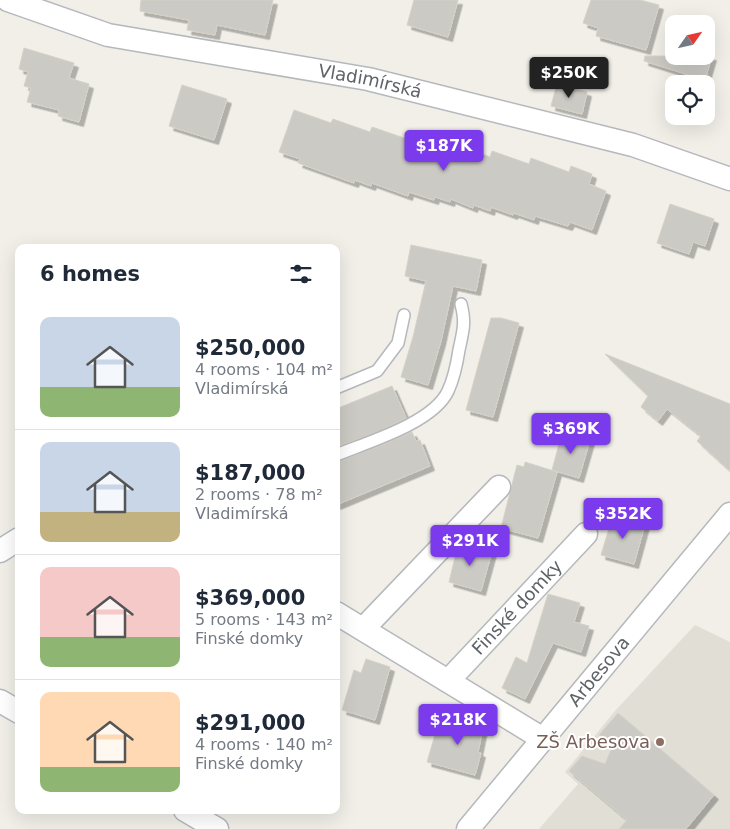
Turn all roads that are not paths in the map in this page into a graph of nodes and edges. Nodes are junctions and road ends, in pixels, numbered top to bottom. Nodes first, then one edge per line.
1 (8, 0) edge
2 (730, 179) edge
3 (461, 304) dead end
4 (404, 315) dead end
5 (340, 386) edge
6 (340, 453) edge
7 (499, 487) dead end
8 (730, 514) edge
9 (586, 534) dead end
10 (15, 542) edge
11 (0, 551) edge
12 (340, 615) edge
13 (364, 628) junction
14 (448, 681) junction
15 (0, 701) edge
16 (15, 710) edge
17 (543, 739) junction
18 (192, 814) edge
19 (217, 829) edge
20 (468, 829) edge

1 - 2 street, Vladimírská
3 - 6 lane
4 - 5 lane
7 - 13 street
8 - 17 street, Arbesova
9 - 14 street, Finské domky
10 - 11 street
12 - 13 street
13 - 14 street
14 - 17 street
15 - 16 street
17 - 20 street, Arbesova
18 - 19 street

